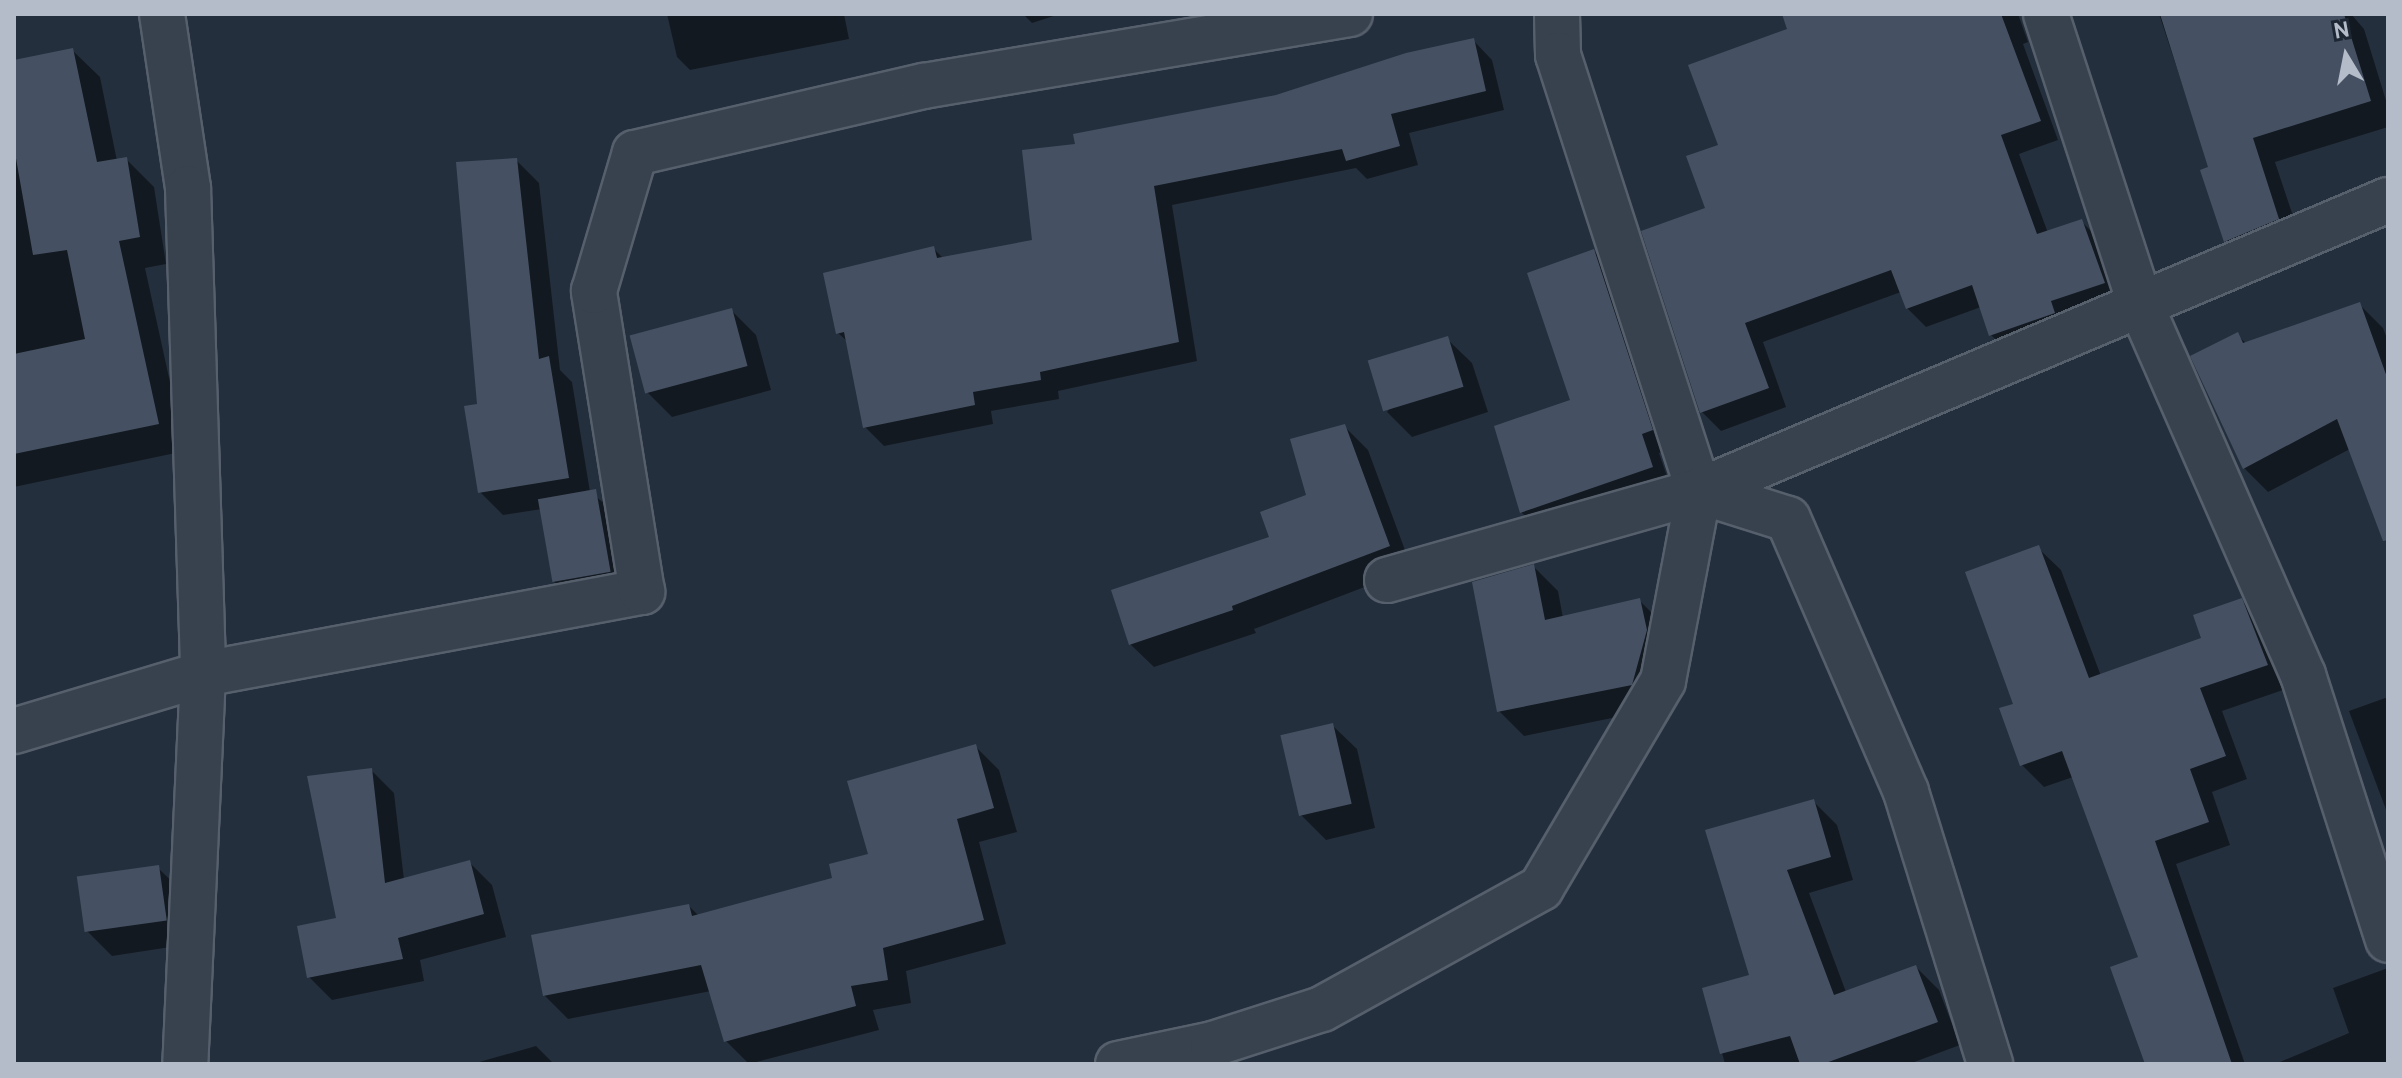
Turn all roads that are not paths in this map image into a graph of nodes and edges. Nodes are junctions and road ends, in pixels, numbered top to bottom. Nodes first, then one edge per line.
1 (162, 14) edge
2 (1350, 14) edge
3 (1557, 14) edge
4 (2046, 14) edge
5 (2386, 207) edge
6 (2141, 306) junction
7 (1699, 491) junction
8 (1387, 580) dead end
9 (203, 674) junction
10 (14, 731) edge
11 (2388, 940) edge
12 (185, 1064) edge
13 (1118, 1064) edge
14 (1990, 1064) edge

1 - 9 street
2 - 9 street
3 - 7 street
4 - 6 street
5 - 6 street
6 - 7 street
6 - 11 street
7 - 8 street
7 - 13 street
7 - 14 street
9 - 10 street
9 - 12 street

